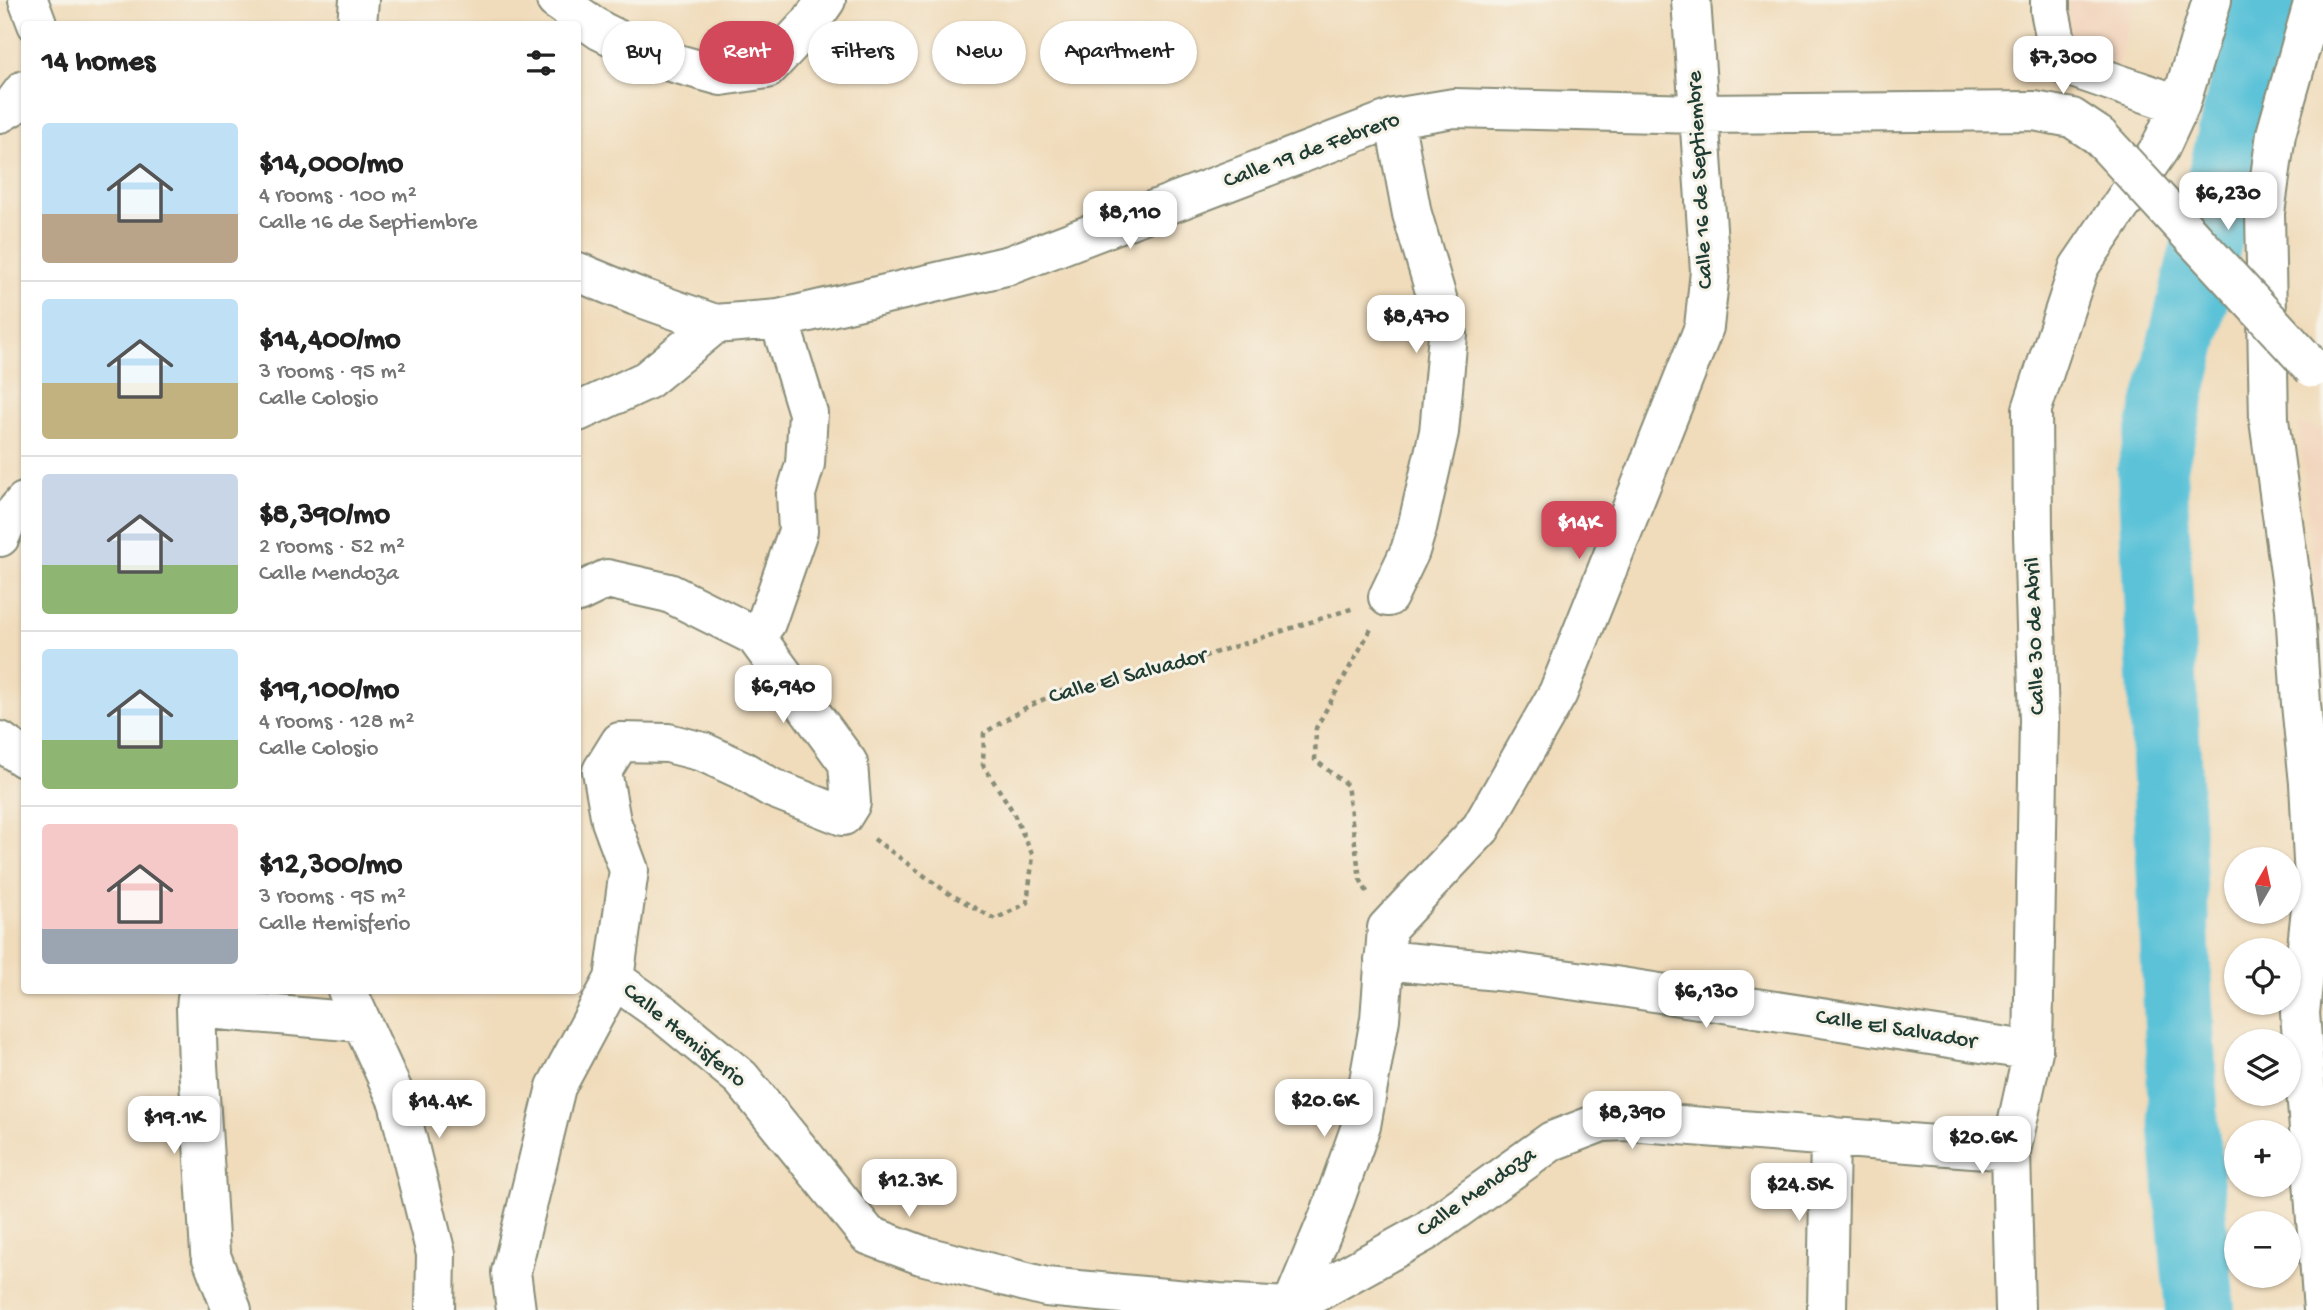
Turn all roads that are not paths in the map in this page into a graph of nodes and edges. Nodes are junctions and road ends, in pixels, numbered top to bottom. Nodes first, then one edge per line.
1 (28, 0) edge
2 (359, 0) edge
3 (555, 0) edge
4 (826, 0) edge
5 (1690, 0) edge
6 (2050, 0) edge
7 (2212, 0) edge
8 (2314, 0) edge
9 (36, 21) edge
10 (357, 21) edge
11 (21, 94) edge
12 (2180, 105) junction
13 (0, 113) edge
14 (1699, 114) junction
15 (1394, 118) junction
16 (581, 273) edge
17 (779, 319) junction
18 (715, 324) junction
19 (2318, 371) edge
20 (581, 411) edge
21 (581, 592) edge
22 (1388, 597) road end
23 (755, 636) junction
24 (0, 741) edge
25 (21, 756) edge
26 (1385, 944) junction
27 (614, 979) junction
28 (187, 996) edge
29 (353, 1006) edge
30 (2034, 1051) junction
31 (1830, 1136) junction
32 (2011, 1151) junction
33 (1290, 1308) edge
34 (232, 1310) edge
35 (435, 1310) edge
36 (516, 1310) edge
37 (1827, 1310) edge
38 (2015, 1310) edge
39 (2323, 1310) edge

1 - 9 street
2 - 10 street
3 - 4 street
5 - 14 street, Calle 16 de Septiembre
6 - 12 street
7 - 12 street, Calle 30 de Abril
8 - 39 street
11 - 13 street
12 - 30 street, Calle 30 de Abril
14 - 15 street, Calle 19 de Febrero
14 - 19 street, Calle 19 de Febrero, bridge
14 - 26 street, Calle 16 de Septiembre
15 - 17 street, Calle 19 de Febrero
15 - 22 street
16 - 18 street, Calle 19 de Febrero
17 - 18 street, Calle 19 de Febrero
17 - 23 street
18 - 20 street
21 - 23 street
23 - 27 street, Calle Hemisferio
24 - 25 street
26 - 30 street, Calle El Salvador
26 - 33 street
27 - 33 street, Calle Hemisferio
27 - 36 street
28 - 29 street
28 - 34 street
29 - 35 street
30 - 32 street, Calle 30 de Abril
31 - 32 street, Calle Mendoza
31 - 33 street, Calle Mendoza
31 - 37 street
32 - 38 street, Calle 30 de Abril

